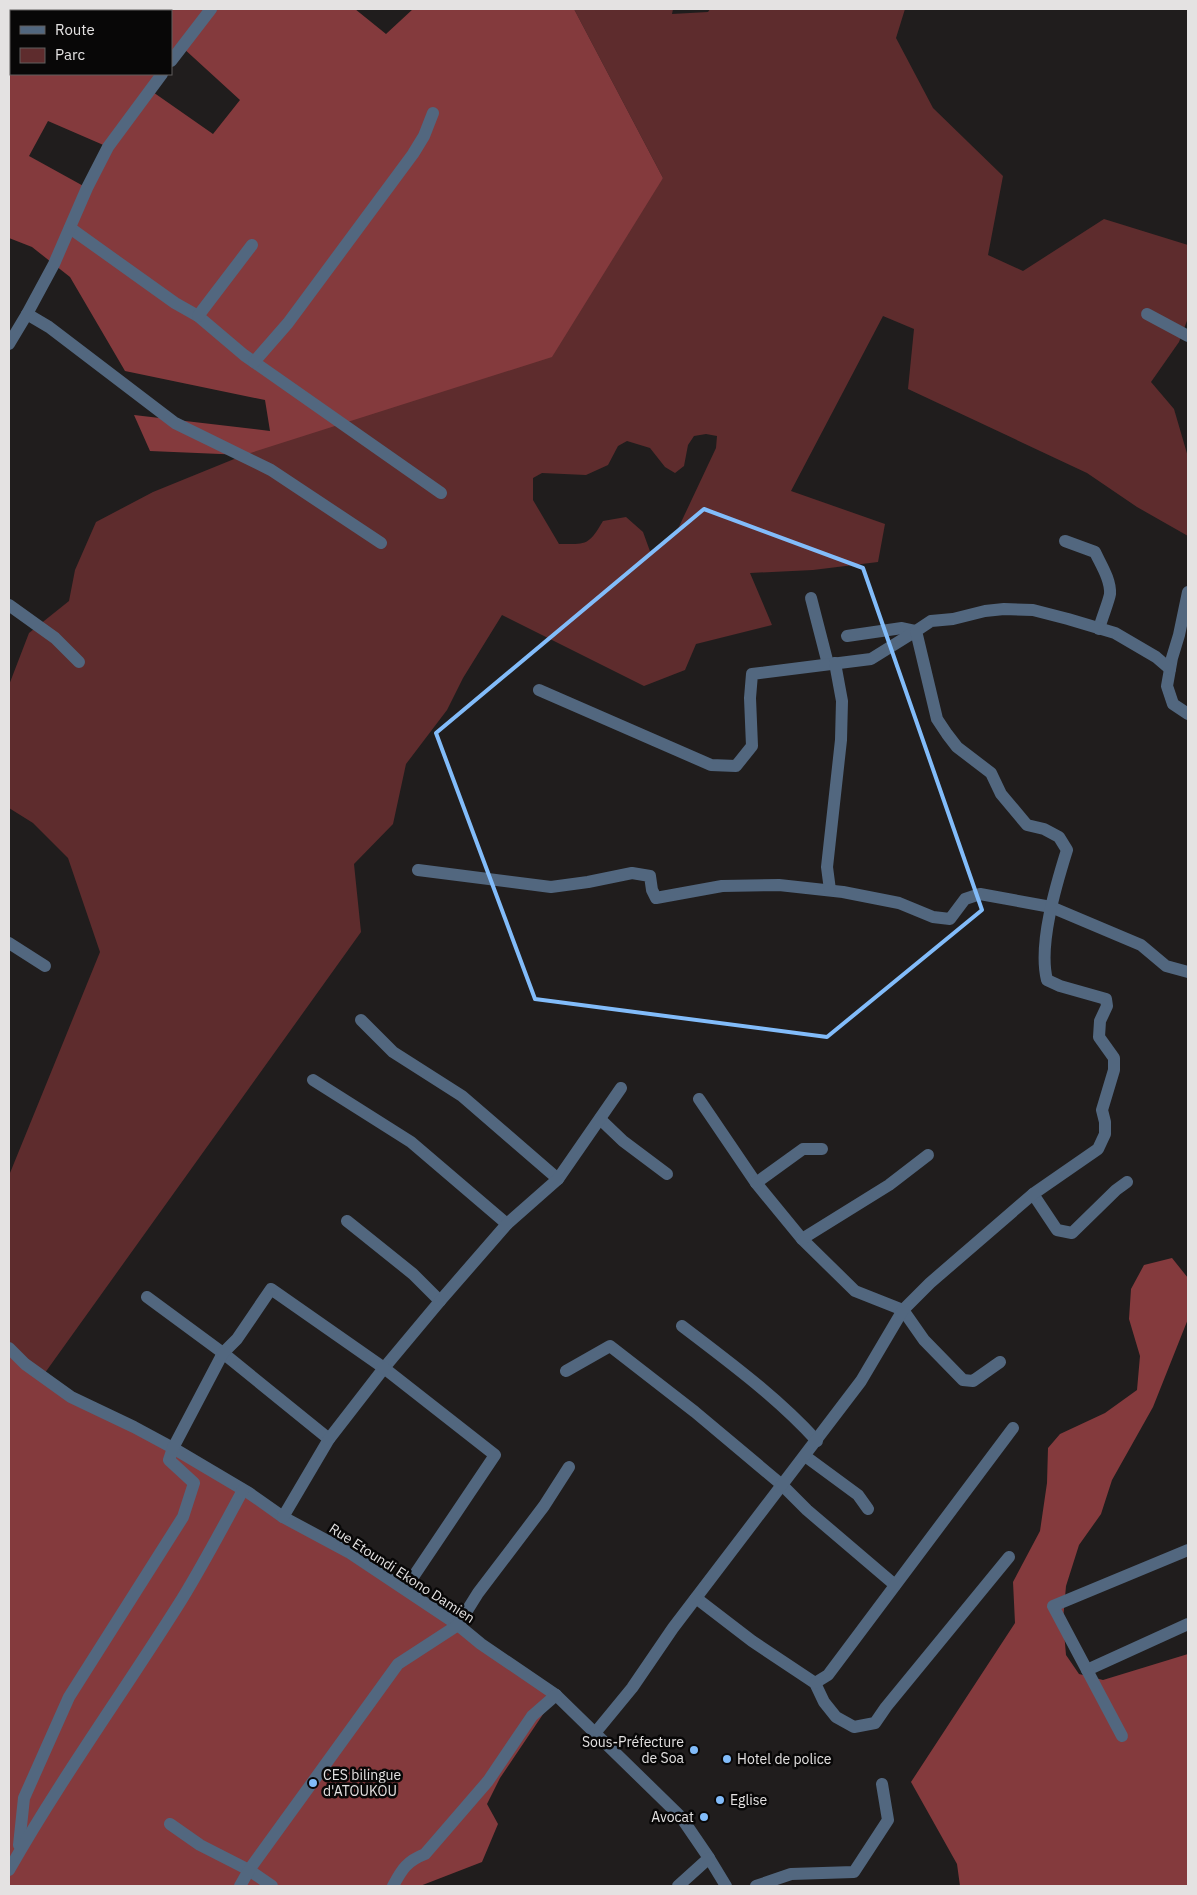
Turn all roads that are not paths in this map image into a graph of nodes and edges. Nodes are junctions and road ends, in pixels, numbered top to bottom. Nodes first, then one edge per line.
1 (211, 9) edge
2 (172, 60) edge
3 (161, 75) edge
4 (433, 113) dead end
5 (70, 228) junction
6 (252, 245) dead end
7 (27, 314) junction
8 (1147, 314) dead end
9 (198, 316) junction
10 (1188, 336) edge
11 (10, 338) edge
12 (254, 362) junction
13 (441, 494) dead end
14 (1064, 541) dead end
15 (381, 542) dead end
16 (1188, 592) edge
17 (811, 598) dead end
18 (9, 605) edge
19 (1099, 629) junction
20 (916, 631) junction
21 (847, 636) dead end
22 (1174, 648) junction
23 (1156, 657) junction
24 (79, 662) dead end
25 (831, 663) junction
26 (1170, 669) junction
27 (539, 690) dead end
28 (1188, 714) edge
29 (418, 870) dead end
30 (830, 890) junction
31 (1051, 907) junction
32 (9, 943) edge
33 (45, 966) dead end
34 (1188, 972) edge
35 (361, 1020) dead end
36 (313, 1080) dead end
37 (621, 1088) dead end
38 (699, 1099) dead end
39 (600, 1119) junction
40 (822, 1149) dead end
41 (928, 1155) dead end
42 (667, 1174) dead end
43 (558, 1179) junction
44 (1127, 1182) dead end
45 (756, 1183) junction
46 (1033, 1194) junction
47 (348, 1220) dead end
48 (507, 1224) junction
49 (802, 1239) junction
50 (147, 1297) dead end
51 (440, 1301) junction
52 (903, 1310) junction
53 (682, 1326) dead end
54 (9, 1348) edge
55 (223, 1353) junction
56 (1000, 1362) dead end
57 (384, 1368) junction
58 (566, 1371) dead end
59 (1013, 1428) dead end
60 (329, 1439) junction
61 (817, 1441) junction
62 (173, 1448) junction
63 (804, 1456) junction
64 (569, 1467) dead end
65 (782, 1485) junction
66 (243, 1490) junction
67 (868, 1508) dead end
68 (283, 1517) junction
69 (1188, 1550) edge
70 (1009, 1557) dead end
71 (895, 1585) junction
72 (405, 1589) junction
73 (696, 1598) junction
74 (1188, 1624) edge
75 (458, 1626) junction
76 (1087, 1670) junction
77 (814, 1683) junction
78 (556, 1695) junction
79 (595, 1733) junction
80 (1122, 1736) dead end
81 (882, 1784) dead end
82 (170, 1824) dead end
83 (19, 1845) dead end
84 (709, 1858) junction
85 (9, 1870) edge
86 (249, 1870) junction
87 (240, 1886) edge
88 (272, 1886) edge
89 (393, 1886) edge
90 (678, 1886) edge
91 (726, 1886) edge
92 (756, 1886) edge

1 - 2 street
3 - 5 street
4 - 12 street
5 - 7 street
5 - 9 street
6 - 9 street
7 - 11 street
7 - 15 street
8 - 10 street
9 - 12 street
12 - 13 street
14 - 19 street
16 - 22 street
17 - 25 street
18 - 24 street
19 - 20 street
19 - 23 street
20 - 21 street
20 - 25 street
20 - 31 street
22 - 23 street
22 - 26 street
23 - 26 street
25 - 27 street
25 - 30 street
26 - 28 street
29 - 30 street
30 - 31 street
31 - 34 street
31 - 46 street
32 - 33 street
35 - 43 street
36 - 48 street
37 - 39 street
38 - 45 street
39 - 42 street
39 - 43 street
40 - 45 street
41 - 49 street
43 - 48 street
44 - 46 street
45 - 49 street
46 - 52 street
47 - 51 street
48 - 51 street
49 - 52 street
50 - 55 street
51 - 57 street
52 - 56 street
52 - 61 street
53 - 61 street
54 - 62 street, Rue Etoundi Ekono Damien
55 - 57 street
55 - 60 street
55 - 62 street
57 - 60 street
57 - 72 street
58 - 65 street
59 - 71 street
60 - 68 street
61 - 63 street
62 - 66 street, Rue Etoundi Ekono Damien
62 - 83 street
63 - 65 street
63 - 67 street
64 - 75 street
65 - 71 street
65 - 73 street
66 - 68 street, Rue Etoundi Ekono Damien
66 - 85 street
68 - 72 street, Rue Etoundi Ekono Damien
69 - 76 street
70 - 77 street
71 - 77 street
72 - 75 street, Rue Etoundi Ekono Damien
73 - 77 street
73 - 79 street
74 - 76 street
75 - 78 street, Rue Etoundi Ekono Damien
75 - 86 street
76 - 80 street
78 - 79 street, Rue Etoundi Ekono Damien
78 - 89 street
79 - 84 street, Rue Etoundi Ekono Damien
81 - 92 street
82 - 86 street
84 - 90 street
84 - 91 street, Rue Etoundi Ekono Damien
86 - 87 street
86 - 88 street

